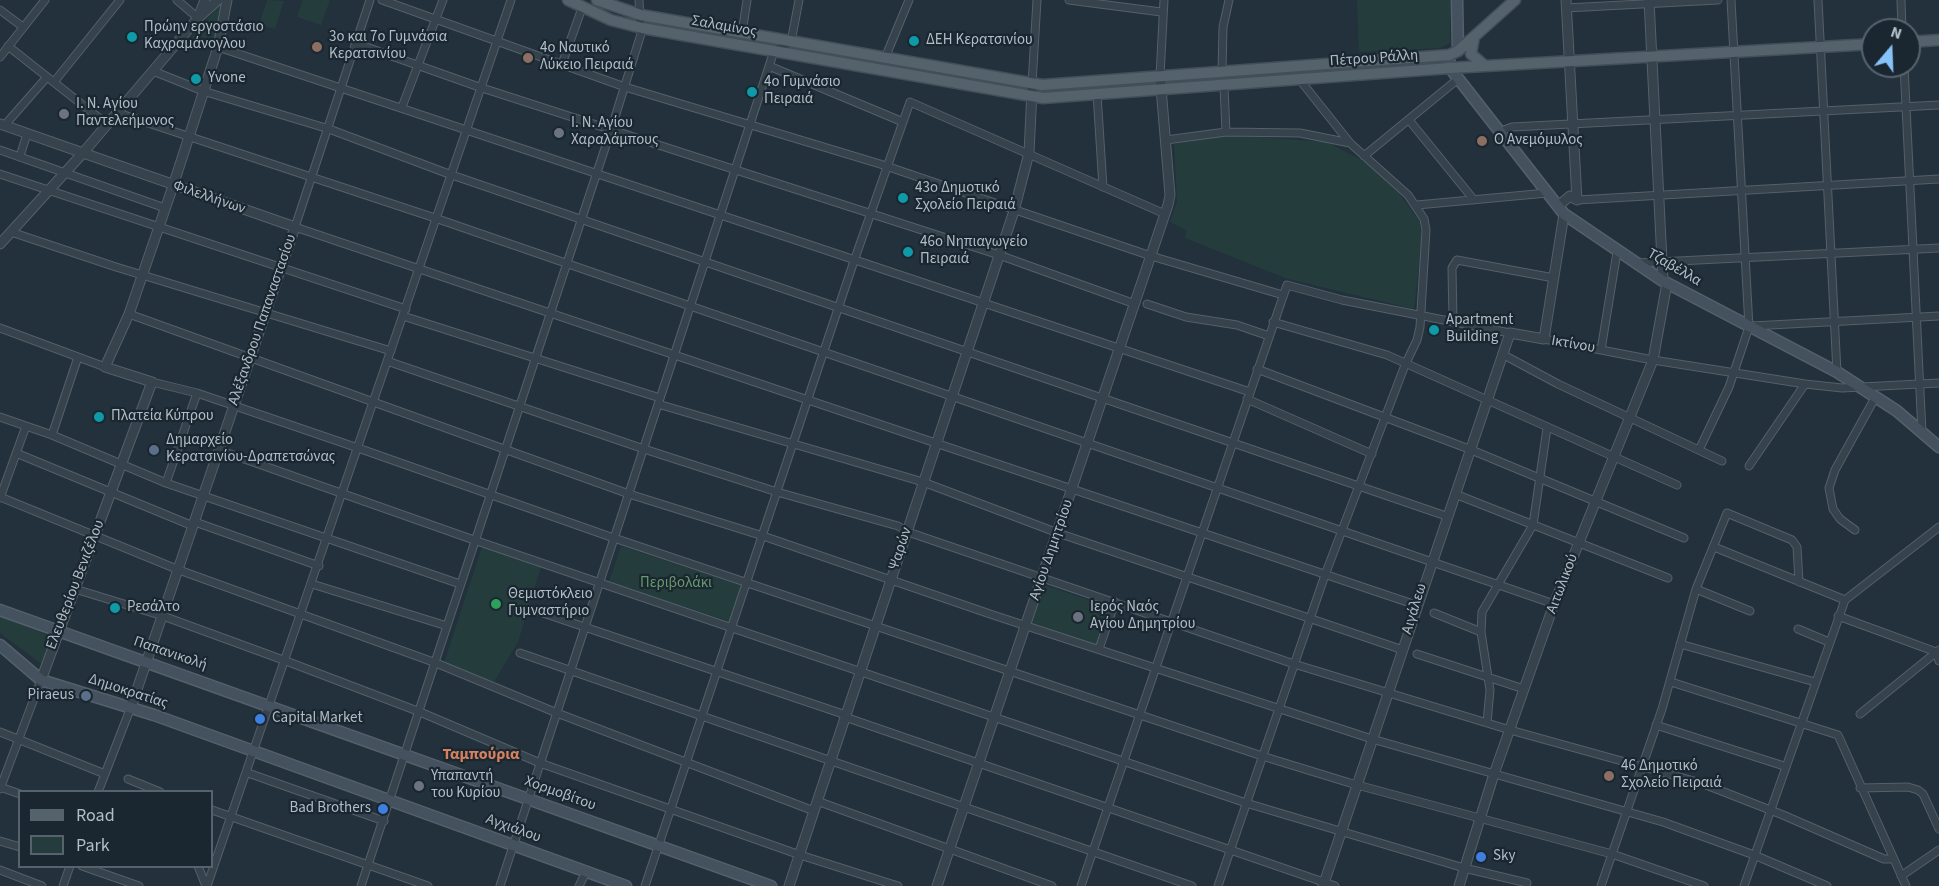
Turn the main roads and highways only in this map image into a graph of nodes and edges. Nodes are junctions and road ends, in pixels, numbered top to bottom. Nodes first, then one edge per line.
1 (568, 0) edge
2 (597, 0) edge
3 (1457, 0) edge
4 (1515, 0) edge
5 (1474, 36) junction
6 (1939, 40) edge
7 (1921, 41) edge
8 (1861, 45) edge
9 (1454, 53) junction
10 (885, 58) joint
11 (1485, 66) junction
12 (1450, 68) junction
13 (879, 70) joint
14 (1939, 447) edge
15 (0, 610) edge
16 (0, 645) edge
17 (271, 706) joint
18 (255, 752) joint
19 (626, 886) edge
20 (771, 886) edge

1 - 13 main road, Σαλαμίνος
2 - 10 main road, Σαλαμίνος
3 - 9 main road
4 - 5 main road
5 - 9 main road
5 - 11 main road
6 - 7 main road
8 - 11 main road, Πέτρου Ράλλη
9 - 10 main road, Πέτρου Ράλλη
9 - 12 main road
11 - 12 main road, Πέτρου Ράλλη
12 - 13 main road, Πέτρου Ράλλη
12 - 14 main road, Τζαβέλλα
15 - 17 main road, Παπανικολή
16 - 18 main road, Δημοκρατίας
17 - 20 main road, Χορμοβίτου
18 - 19 main road, Αγχιάλου

